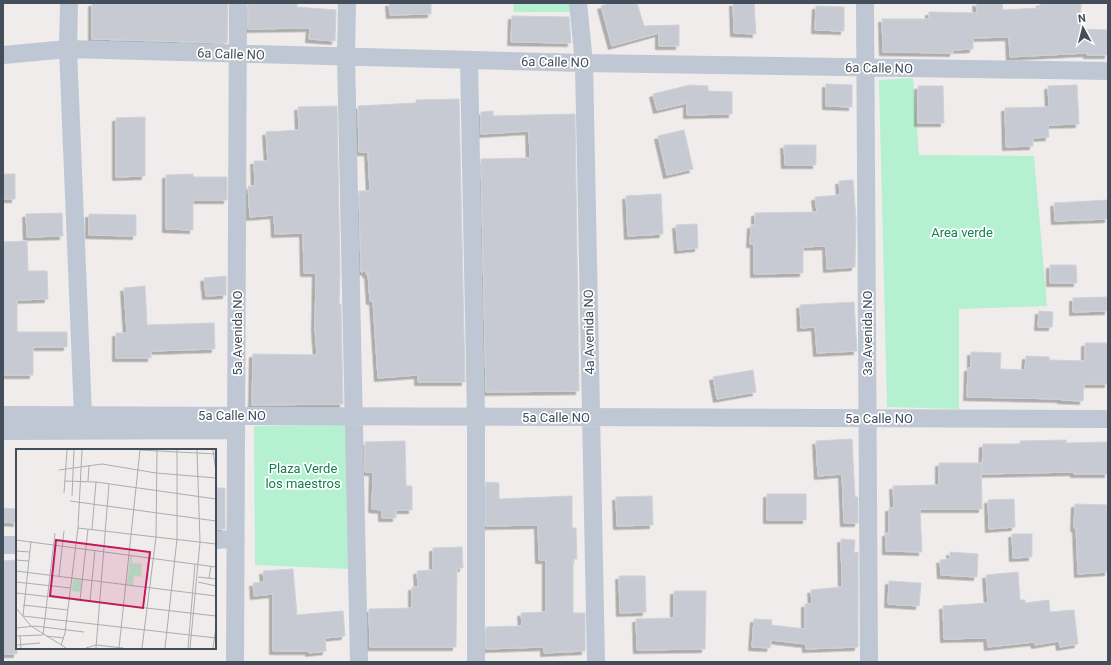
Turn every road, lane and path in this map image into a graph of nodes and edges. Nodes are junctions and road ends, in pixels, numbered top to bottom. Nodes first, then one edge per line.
1 (69, 3) edge
2 (238, 3) edge
3 (347, 3) edge
4 (578, 3) edge
5 (865, 3) edge
6 (68, 49) junction
7 (238, 54) junction
8 (3, 55) edge
9 (346, 57) junction
10 (469, 60) junction
11 (584, 63) junction
12 (865, 68) junction
13 (1108, 71) edge
14 (3, 415) edge
15 (83, 415) junction
16 (354, 416) junction
17 (476, 416) junction
18 (591, 417) junction
19 (867, 418) junction
20 (1108, 419) edge
21 (236, 423) junction
22 (3, 431) edge
23 (236, 539) junction
24 (216, 540) edge
25 (3, 545) edge
26 (16, 545) edge
27 (235, 662) edge
28 (359, 662) edge
29 (476, 662) edge
30 (596, 662) edge
31 (869, 662) edge

1 - 6 street
2 - 7 street, 5a Avenida NO
3 - 9 street
4 - 11 street, 4a Avenida NO
5 - 12 street, 3a Avenida NO
6 - 7 street, 6a Calle NO
6 - 8 street, 6a Calle NO
6 - 15 street
7 - 9 street, 6a Calle NO
7 - 21 street, 5a Avenida NO
9 - 10 street, 6a Calle NO
9 - 16 street
10 - 11 street, 6a Calle NO
10 - 17 street
11 - 12 street, 6a Calle NO
11 - 18 street, 4a Avenida NO
12 - 13 street, 6a Calle NO
12 - 19 street, 3a Avenida NO
14 - 15 street, 5a Calle NO
15 - 21 street, 5a Calle NO
16 - 17 street, 5a Calle NO
16 - 21 street, 5a Calle NO
16 - 28 street
17 - 18 street, 5a Calle NO
17 - 29 street
18 - 19 street, 5a Calle NO
18 - 30 street, 4a Avenida NO
19 - 20 street, 5a Calle NO
19 - 31 street, 3a Avenida NO
21 - 22 street, 5a Calle NO
21 - 23 street, 5a Avenida NO
23 - 24 street
23 - 27 street, 5a Avenida NO
25 - 26 street

